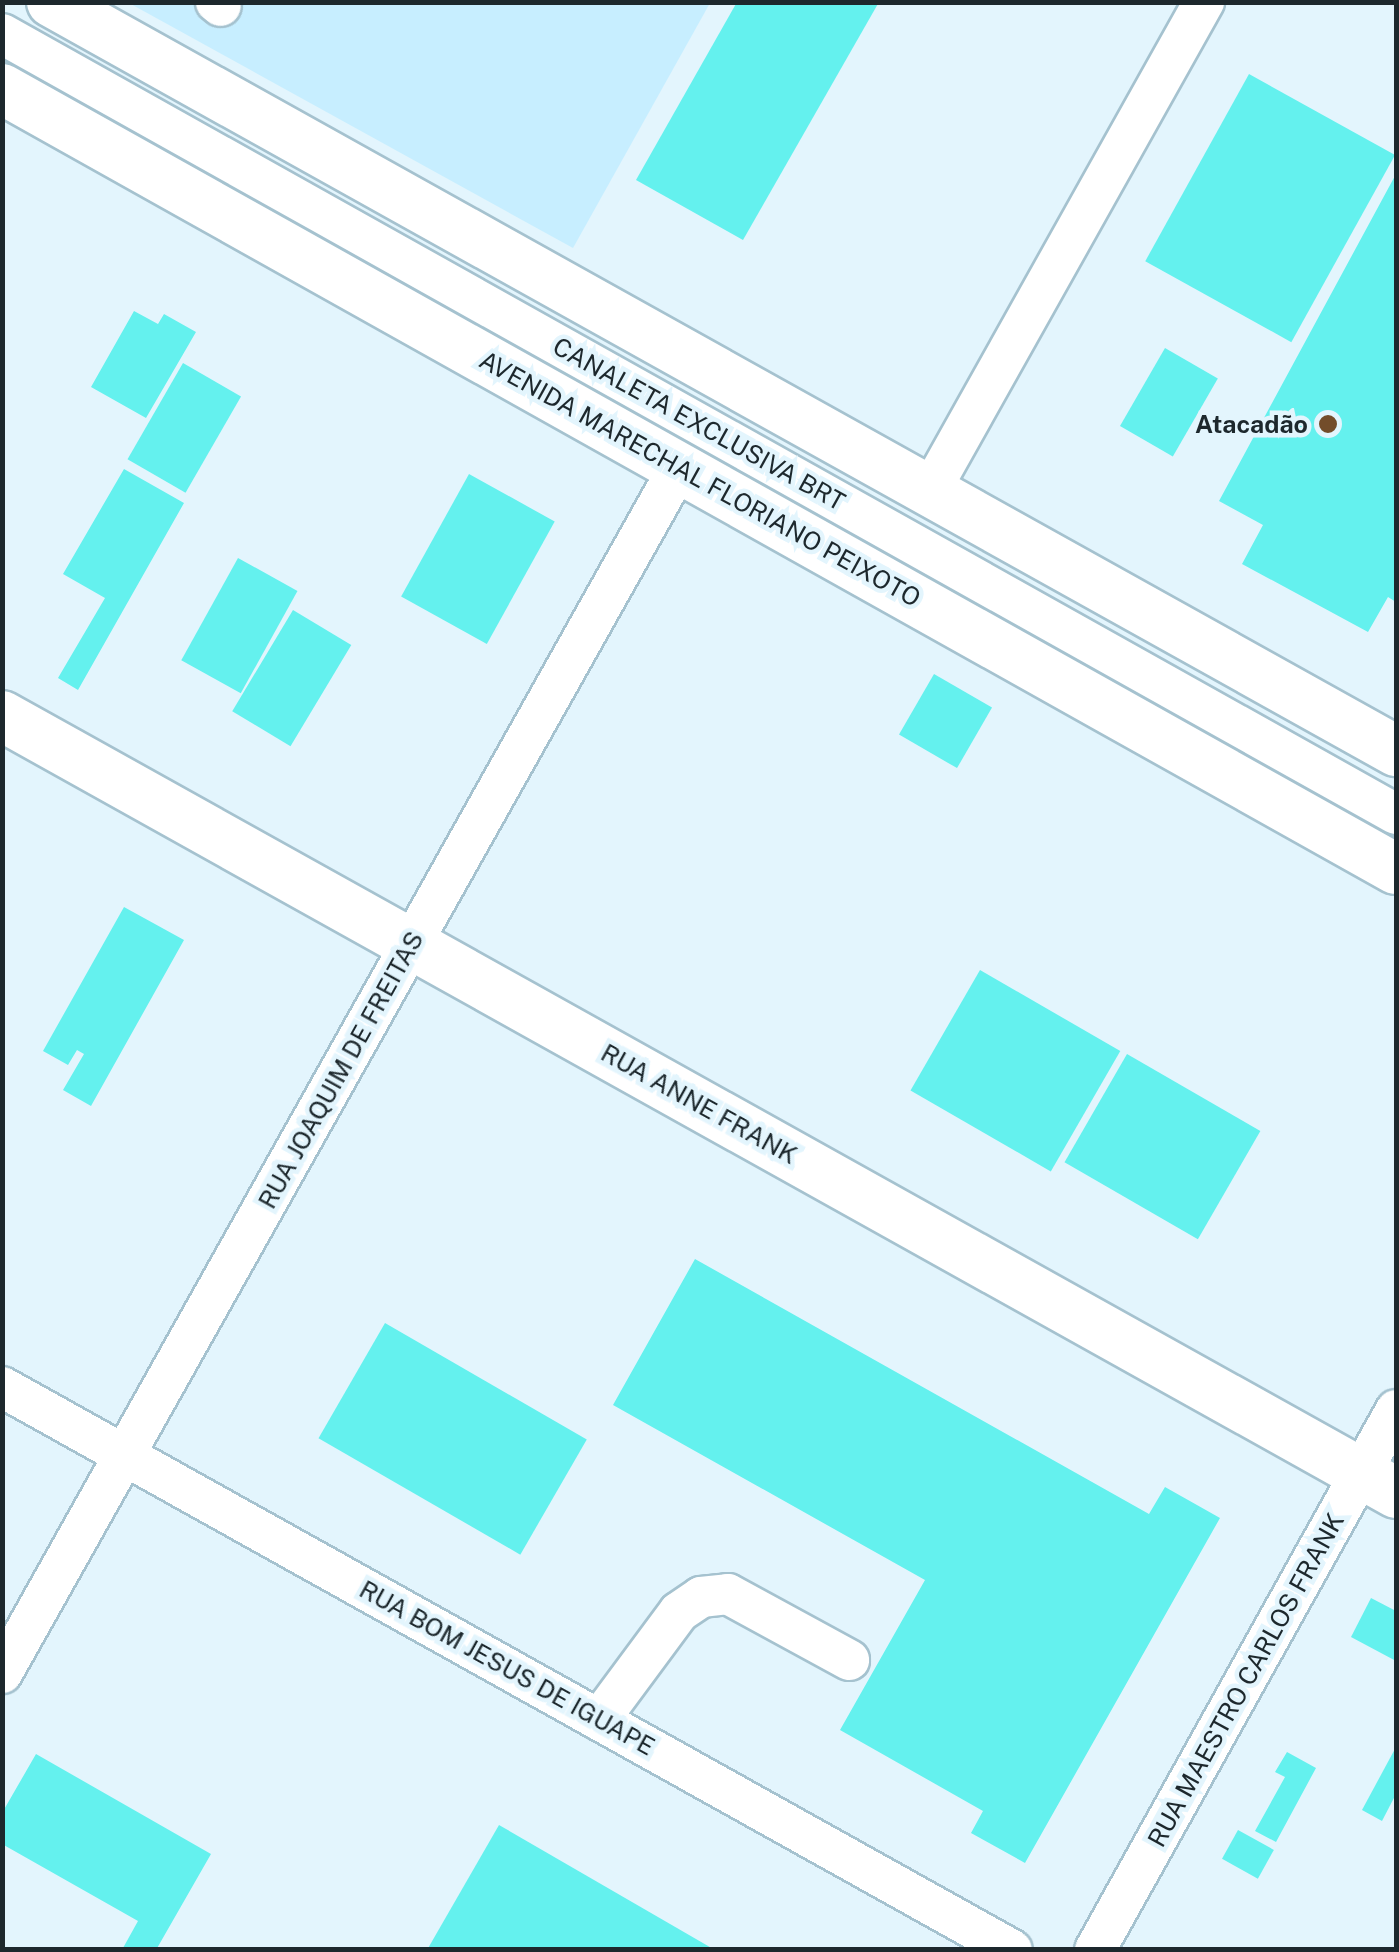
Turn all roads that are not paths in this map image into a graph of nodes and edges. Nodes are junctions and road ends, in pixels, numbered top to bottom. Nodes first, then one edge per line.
1 (1204, 2) edge
2 (74, 8) edge
3 (2, 34) edge
4 (2, 88) edge
5 (679, 467) junction
6 (930, 491) junction
7 (2, 716) edge
8 (1396, 751) edge
9 (1396, 814) edge
10 (1396, 869) edge
11 (412, 944) junction
12 (2, 1387) edge
13 (1396, 1410) edge
14 (124, 1455) junction
15 (1379, 1483) edge
16 (849, 1660) dead end
17 (2, 1673) edge
18 (600, 1720) junction
19 (1012, 1950) edge
20 (1095, 1950) edge

1 - 6 street
2 - 6 main road
3 - 9 street, CANALETA EXCLUSIVA BRT
4 - 5 main road, AVENIDA MARECHAL FLORIANO PEIXOTO
5 - 10 main road, AVENIDA MARECHAL FLORIANO PEIXOTO
5 - 11 street, RUA JOAQUIM DE FREITAS
6 - 8 main road
7 - 11 main road, RUA ANNE FRANK
11 - 14 street, RUA JOAQUIM DE FREITAS
11 - 15 main road, RUA ANNE FRANK
12 - 14 street, RUA BOM JESUS DE IGUAPE
13 - 15 street, RUA MAESTRO CARLOS FRANK
14 - 17 street, RUA JOAQUIM DE FREITAS
14 - 18 street, RUA BOM JESUS DE IGUAPE
15 - 20 street, RUA MAESTRO CARLOS FRANK
16 - 18 street
18 - 19 street, RUA BOM JESUS DE IGUAPE

